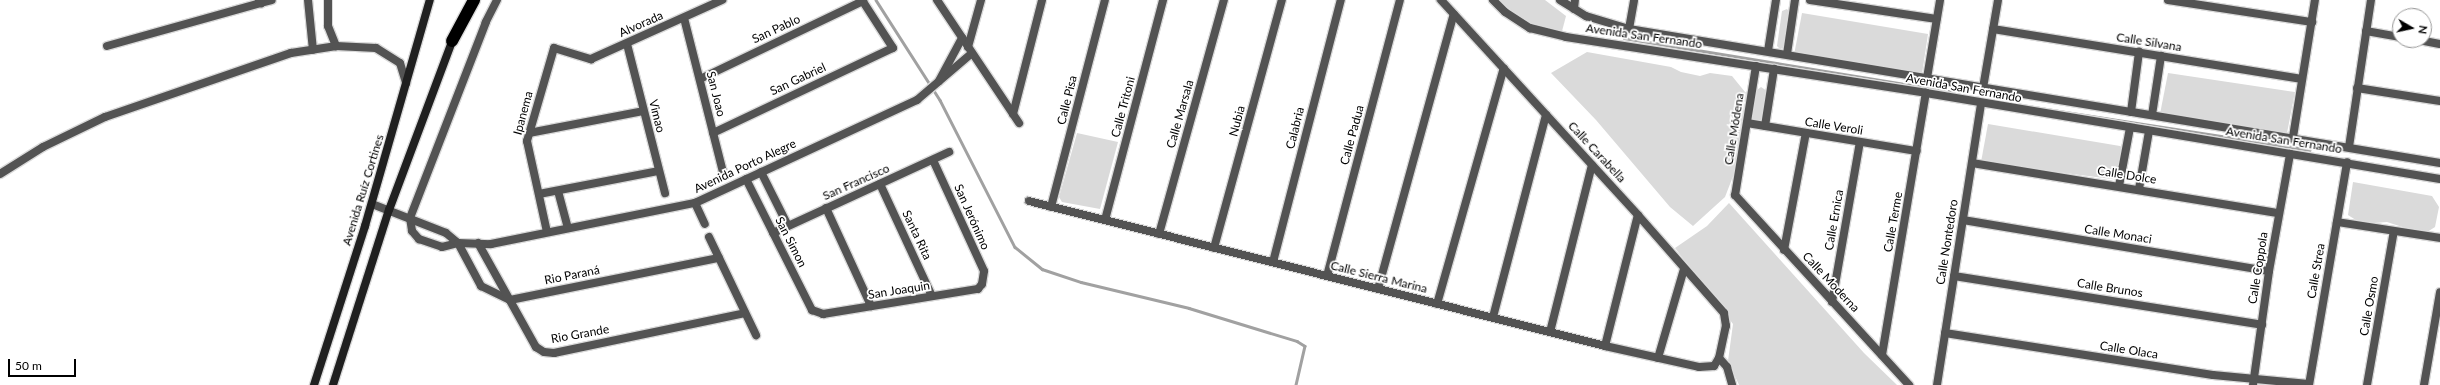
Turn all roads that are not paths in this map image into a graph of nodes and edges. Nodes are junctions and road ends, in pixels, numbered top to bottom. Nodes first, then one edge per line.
1 (272, 0) edge
2 (308, 0) edge
3 (328, 0) edge
4 (429, 0) edge
5 (467, 0) edge
6 (474, 0) edge
7 (497, 0) edge
8 (722, 0) edge
9 (937, 0) edge
10 (981, 0) edge
11 (1042, 0) edge
12 (1105, 0) edge
13 (1163, 0) edge
14 (1224, 0) edge
15 (1282, 0) edge
16 (1341, 0) edge
17 (1400, 0) edge
18 (1441, 0) edge
19 (1493, 0) edge
20 (1560, 0) edge
21 (1575, 0) edge
22 (1634, 0) edge
23 (1776, 0) edge
24 (1795, 0) edge
25 (1810, 0) edge
26 (1940, 0) edge
27 (1998, 0) edge
28 (2168, 0) edge
29 (2315, 0) edge
30 (2371, 0) edge
31 (862, 1) edge
32 (260, 2) edge
33 (1574, 9) junction
34 (1454, 14) junction
35 (684, 18) junction
36 (1937, 19) junction
37 (2312, 22) junction
38 (1629, 29) junction
39 (1993, 29) junction
40 (2366, 31) junction
41 (2392, 36) edge
42 (962, 38) junction
43 (452, 41) junction
44 (627, 44) junction
45 (106, 46) dead end
46 (336, 46) junction
47 (554, 48) joint
48 (313, 50) junction
49 (970, 50) junction
50 (1768, 51) junction
51 (2139, 52) junction
52 (1787, 54) junction
53 (2161, 56) junction
54 (1756, 66) junction
55 (1504, 68) junction
56 (1774, 69) junction
57 (1927, 78) junction
58 (700, 79) junction
59 (2302, 79) junction
60 (1956, 83) junction
61 (406, 84) junction
62 (935, 87) junction
63 (1983, 88) junction
64 (2357, 88) junction
65 (1926, 93) junction
66 (1954, 98) junction
67 (2440, 101) edge
68 (1981, 103) junction
69 (643, 111) junction
70 (2130, 112) junction
71 (1013, 114) junction
72 (1546, 115) junction
73 (2152, 115) junction
74 (1019, 123) dead end
75 (1747, 123) junction
76 (1765, 126) junction
77 (2130, 128) junction
78 (2149, 131) junction
79 (529, 133) junction
80 (713, 133) junction
81 (1806, 133) junction
82 (2294, 137) junction
83 (1860, 142) junction
84 (2349, 147) junction
85 (1917, 151) junction
86 (949, 152) dead end
87 (2290, 154) junction
88 (2389, 154) junction
89 (933, 160) junction
90 (2346, 162) junction
91 (1972, 163) junction
92 (2440, 163) edge
93 (1592, 165) junction
94 (2387, 169) junction
95 (658, 172) junction
96 (761, 172) junction
97 (0, 174) edge
98 (724, 176) dead end
99 (746, 179) junction
100 (2440, 180) edge
101 (880, 184) junction
102 (2119, 186) junction
103 (2139, 189) junction
104 (558, 191) junction
105 (665, 193) dead end
106 (539, 194) junction
107 (1735, 195) joint
108 (1029, 201) dead end
109 (695, 203) junction
110 (372, 204) junction
111 (1051, 207) junction
112 (826, 208) junction
113 (389, 210) junction
114 (2279, 213) junction
115 (1638, 215) junction
116 (410, 218) junction
117 (1105, 220) junction
118 (1963, 220) junction
119 (2337, 222) junction
120 (705, 224) dead end
121 (788, 226) junction
122 (568, 228) junction
123 (2394, 231) junction
124 (547, 232) junction
125 (773, 233) junction
126 (1159, 234) junction
127 (709, 237) dead end
128 (2440, 238) edge
129 (458, 243) junction
130 (478, 243) junction
131 (1214, 248) junction
132 (1784, 250) junction
133 (719, 258) junction
134 (1273, 262) junction
135 (1684, 269) junction
136 (2269, 271) junction
137 (1327, 276) junction
138 (1954, 276) junction
139 (982, 284) joint
140 (1378, 289) junction
141 (2440, 292) edge
142 (932, 296) junction
143 (510, 300) junction
144 (1832, 302) junction
145 (1437, 304) junction
146 (871, 306) junction
147 (745, 313) junction
148 (818, 313) joint
149 (1493, 317) junction
150 (2262, 325) junction
151 (1550, 332) junction
152 (1945, 332) junction
153 (756, 335) dead end
154 (1605, 346) junction
155 (1882, 355) junction
156 (1658, 358) junction
157 (1719, 358) junction
158 (2254, 381) edge
159 (314, 385) edge
160 (333, 385) edge
161 (1732, 385) edge
162 (1909, 385) edge
163 (1937, 385) edge
164 (2309, 385) edge
165 (2367, 385) edge
166 (2424, 385) edge

1 - 32 street
2 - 48 street
3 - 46 street
4 - 61 main road, Avenida Ruíz Cortines
5 - 43 main road
6 - 43 highway
7 - 116 street
8 - 35 street, Alvorada
9 - 42 street
10 - 49 street
11 - 71 street
12 - 111 street, Calle Pisa
13 - 117 street, Calle Tritoni
14 - 126 street, Calle Marsala
15 - 131 street, Nubia
16 - 134 street, Calabria
17 - 137 street, Calle Padua
18 - 34 street, Calle Carabella
19 - 54 street, Avenida San Fernando
20 - 33 street, Avenida San Fernando
21 - 33 street
22 - 38 street
23 - 50 street
24 - 52 street
25 - 36 street
26 - 36 street
27 - 39 street
28 - 37 street
29 - 37 street
30 - 40 street
31 - 58 street, San Pablo
31 - 80 street, San Gabriel
32 - 45 street
33 - 38 street, Avenida San Fernando
34 - 55 street, Calle Carabella
34 - 140 street
35 - 44 street, Alvorada
35 - 58 street, San Joao
36 - 57 street
37 - 59 street
38 - 50 street, Avenida San Fernando
39 - 51 street, Calle Silvana
39 - 63 street
40 - 41 street
40 - 64 street
42 - 49 street
42 - 62 street
43 - 113 main road
44 - 47 street, Alvorada
44 - 69 street, Vimao
46 - 48 street
46 - 61 street
47 - 79 street, Ipanema
48 - 97 street
49 - 62 street, Avenida Porto Alegre
49 - 71 street
50 - 52 street, Avenida San Fernando
51 - 53 street, Calle Silvana
51 - 70 street
52 - 57 street, Avenida San Fernando
53 - 59 street, Calle Silvana
53 - 73 street
54 - 56 street, Avenida San Fernando
54 - 75 street, Calle Módena
55 - 72 street, Calle Carabella
55 - 145 street
56 - 65 street, Avenida San Fernando
56 - 76 street
57 - 60 street, Avenida San Fernando
58 - 80 street, San Joao
59 - 82 street
60 - 63 street, Avenida San Fernando
60 - 66 street
61 - 110 main road, Avenida Ruíz Cortines
62 - 96 street, Avenida Porto Alegre
63 - 70 street, Avenida San Fernando
64 - 67 street
64 - 84 street
65 - 66 street, Avenida San Fernando
65 - 85 street, Calle Terme
66 - 68 street, Avenida San Fernando
68 - 77 street, Avenida San Fernando
68 - 91 street, Calle Nontedoro
69 - 79 street
69 - 95 street, Vimao
70 - 73 street, Avenida San Fernando
71 - 74 street
72 - 93 street, Calle Carabella
72 - 149 street
73 - 82 street, Avenida San Fernando
75 - 76 street, Calle Veroli
75 - 107 street, Calle Módena
76 - 81 street, Calle Veroli
77 - 78 street, Avenida San Fernando
77 - 102 street
78 - 87 street, Avenida San Fernando
78 - 103 street
79 - 106 street, Ipanema
80 - 98 street, San Joao
81 - 83 street, Calle Veroli
81 - 132 street
82 - 84 street, Avenida San Fernando
83 - 85 street, Calle Veroli
83 - 144 street, Calle Ernica
84 - 88 street, Avenida San Fernando
85 - 155 street, Calle Terme
86 - 89 street, San Francisco
87 - 90 street, Avenida San Fernando
87 - 114 street, Calle Coppola
88 - 92 street, Avenida San Fernando
88 - 94 street
89 - 101 street, San Francisco
89 - 139 street, San Jerónimo
90 - 94 street, Avenida San Fernando
90 - 119 street, Calle Strea
91 - 102 street, Calle Dolce
91 - 118 street, Calle Nontedoro
93 - 115 street, Calle Carabella
93 - 151 street
94 - 100 street, Avenida San Fernando
95 - 104 street
95 - 105 street, Vimao
96 - 99 street, Avenida Porto Alegre
96 - 121 street, San Simon
99 - 109 street, Avenida Porto Alegre
99 - 125 street, San Simon
101 - 112 street, San Francisco
101 - 142 street, Santa Rita
102 - 103 street, Calle Dolce
103 - 114 street, Calle Dolce
104 - 106 street
104 - 122 street
106 - 124 street, Ipanema
107 - 132 street, Calle Moderna
108 - 111 street, Calle Sierra Marina
109 - 120 street
109 - 122 street, Avenida Porto Alegre
110 - 113 street
110 - 159 main road, Avenida Ruíz Cortines
111 - 117 street, Calle Sierra Marina
112 - 121 street, San Francisco
112 - 146 street
113 - 116 street
113 - 160 main road
114 - 136 street, Calle Coppola
115 - 135 street, Calle Carabella
115 - 154 street
116 - 129 street
116 - 129 street, Avenida Porto Alegre
117 - 126 street, Calle Sierra Marina
118 - 136 street, Calle Monaci
118 - 138 street, Calle Nontedoro
119 - 123 street
119 - 164 street, Calle Strea
121 - 125 street, San Francisco
122 - 124 street, Avenida Porto Alegre
123 - 128 street
123 - 165 street, Calle Osmo
124 - 130 street, Avenida Porto Alegre
125 - 148 street, San Simon
126 - 131 street, Calle Sierra Marina
127 - 133 street
129 - 130 street, Avenida Porto Alegre
129 - 143 street
130 - 143 street, Rio Grande
131 - 134 street, Calle Sierra Marina
132 - 144 street, Calle Moderna
133 - 143 street, Rio Paraná
133 - 147 street
134 - 137 street, Calle Sierra Marina
135 - 156 street
135 - 157 street, Calle Carabella
136 - 150 street, Calle Coppola
137 - 140 street, Calle Sierra Marina
138 - 150 street, Calle Brunos
138 - 152 street, Calle Nontedoro
139 - 142 street, San Joaquin
140 - 145 street, Calle Sierra Marina
141 - 166 street
142 - 146 street, San Joaquin
143 - 147 street, Rio Grande
144 - 155 street, Calle Moderna
145 - 149 street, Calle Sierra Marina
146 - 148 street, San Joaquin
147 - 153 street
149 - 151 street, Calle Sierra Marina
150 - 158 street, Calle Coppola
151 - 154 street, Calle Sierra Marina
152 - 158 street, Calle Olaca
152 - 163 street, Calle Nontedoro
154 - 156 street, Calle Sierra Marina
155 - 162 street, Calle Moderna
156 - 157 street, Calle Sierra Marina
157 - 161 street
158 - 164 street, Calle Olaca

